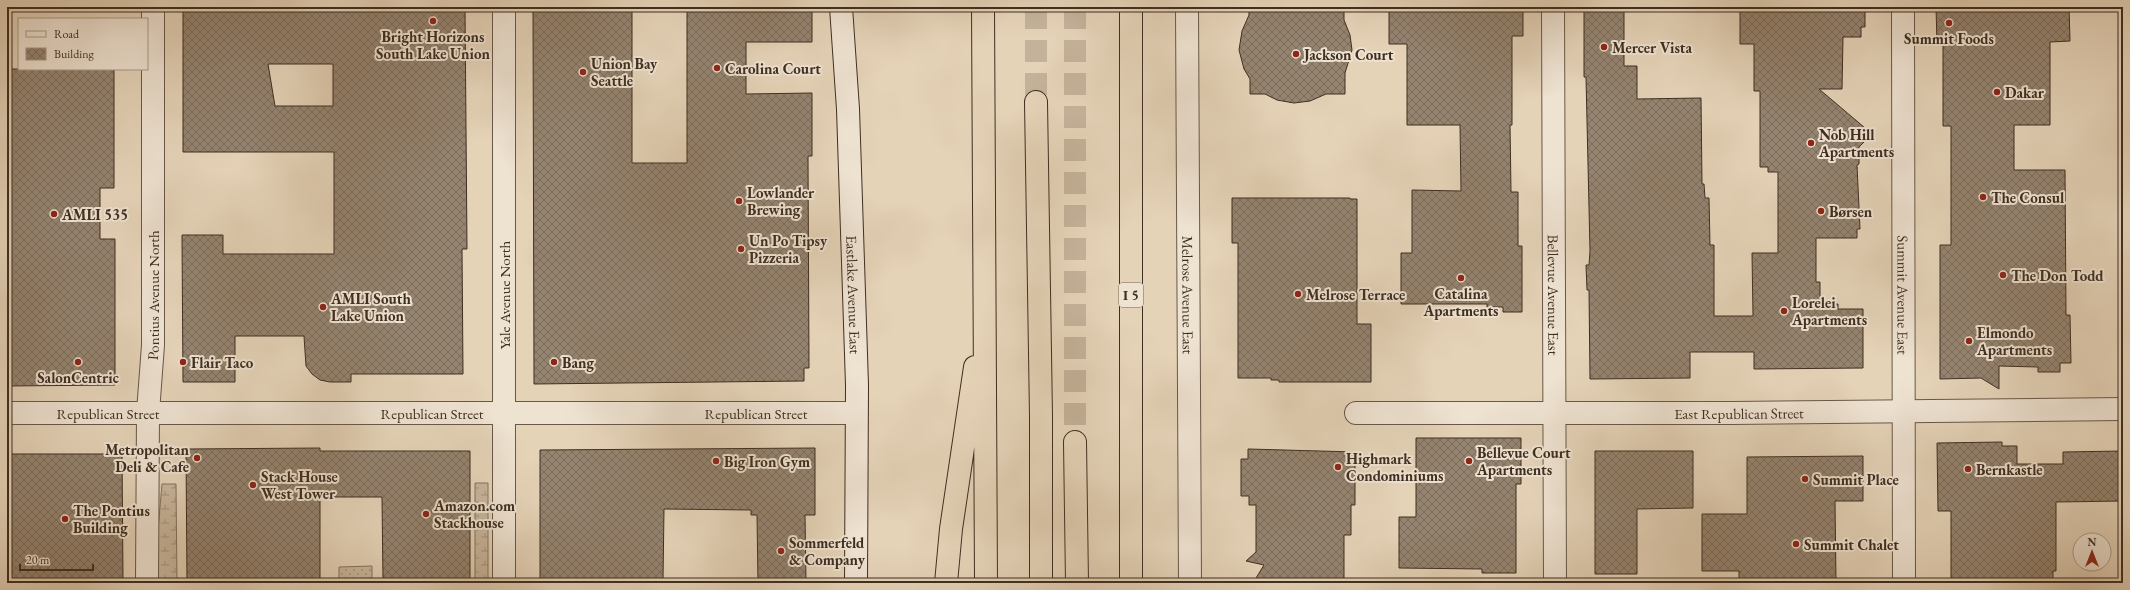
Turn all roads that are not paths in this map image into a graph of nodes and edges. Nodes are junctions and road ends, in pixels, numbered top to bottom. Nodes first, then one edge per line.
1 (152, 7) edge
2 (504, 7) edge
3 (841, 7) edge
4 (983, 7) edge
5 (994, 7) edge
6 (1131, 7) edge
7 (1187, 7) edge
8 (1553, 7) edge
9 (1903, 7) edge
10 (1036, 102) tunnel mouth
11 (985, 295) junction
12 (2123, 409) edge
13 (148, 412) junction
14 (1555, 412) junction
15 (1905, 412) junction
16 (7, 413) edge
17 (504, 413) junction
18 (856, 413) junction
19 (1356, 413) dead end
20 (1075, 442) tunnel mouth
21 (147, 583) edge
22 (504, 583) edge
23 (856, 583) edge
24 (946, 583) edge
25 (986, 583) edge
26 (995, 583) edge
27 (1041, 583) edge
28 (1077, 583) edge
29 (1131, 583) edge
30 (1190, 583) edge
31 (1555, 583) edge
32 (1904, 583) edge

1 - 13 street, Pontius Avenue North
2 - 17 street, Yale Avenue North
3 - 18 street, Eastlake Avenue East
4 - 11 highway
5 - 26 highway
6 - 29 highway, I 5
7 - 30 street, Melrose Avenue East
8 - 14 street, Bellevue Avenue East
9 - 15 street, Summit Avenue East
10 - 27 highway
11 - 24 highway
11 - 25 highway
12 - 15 street, East Republican Street
13 - 16 street, Republican Street
13 - 17 street, Republican Street
13 - 21 street, Pontius Avenue North
14 - 15 street, East Republican Street
14 - 19 street, East Republican Street
14 - 31 street, Bellevue Avenue East
15 - 32 street, Summit Avenue East
17 - 18 street, Republican Street
17 - 22 street, Yale Avenue North
18 - 23 street, Eastlake Avenue East
20 - 28 highway

